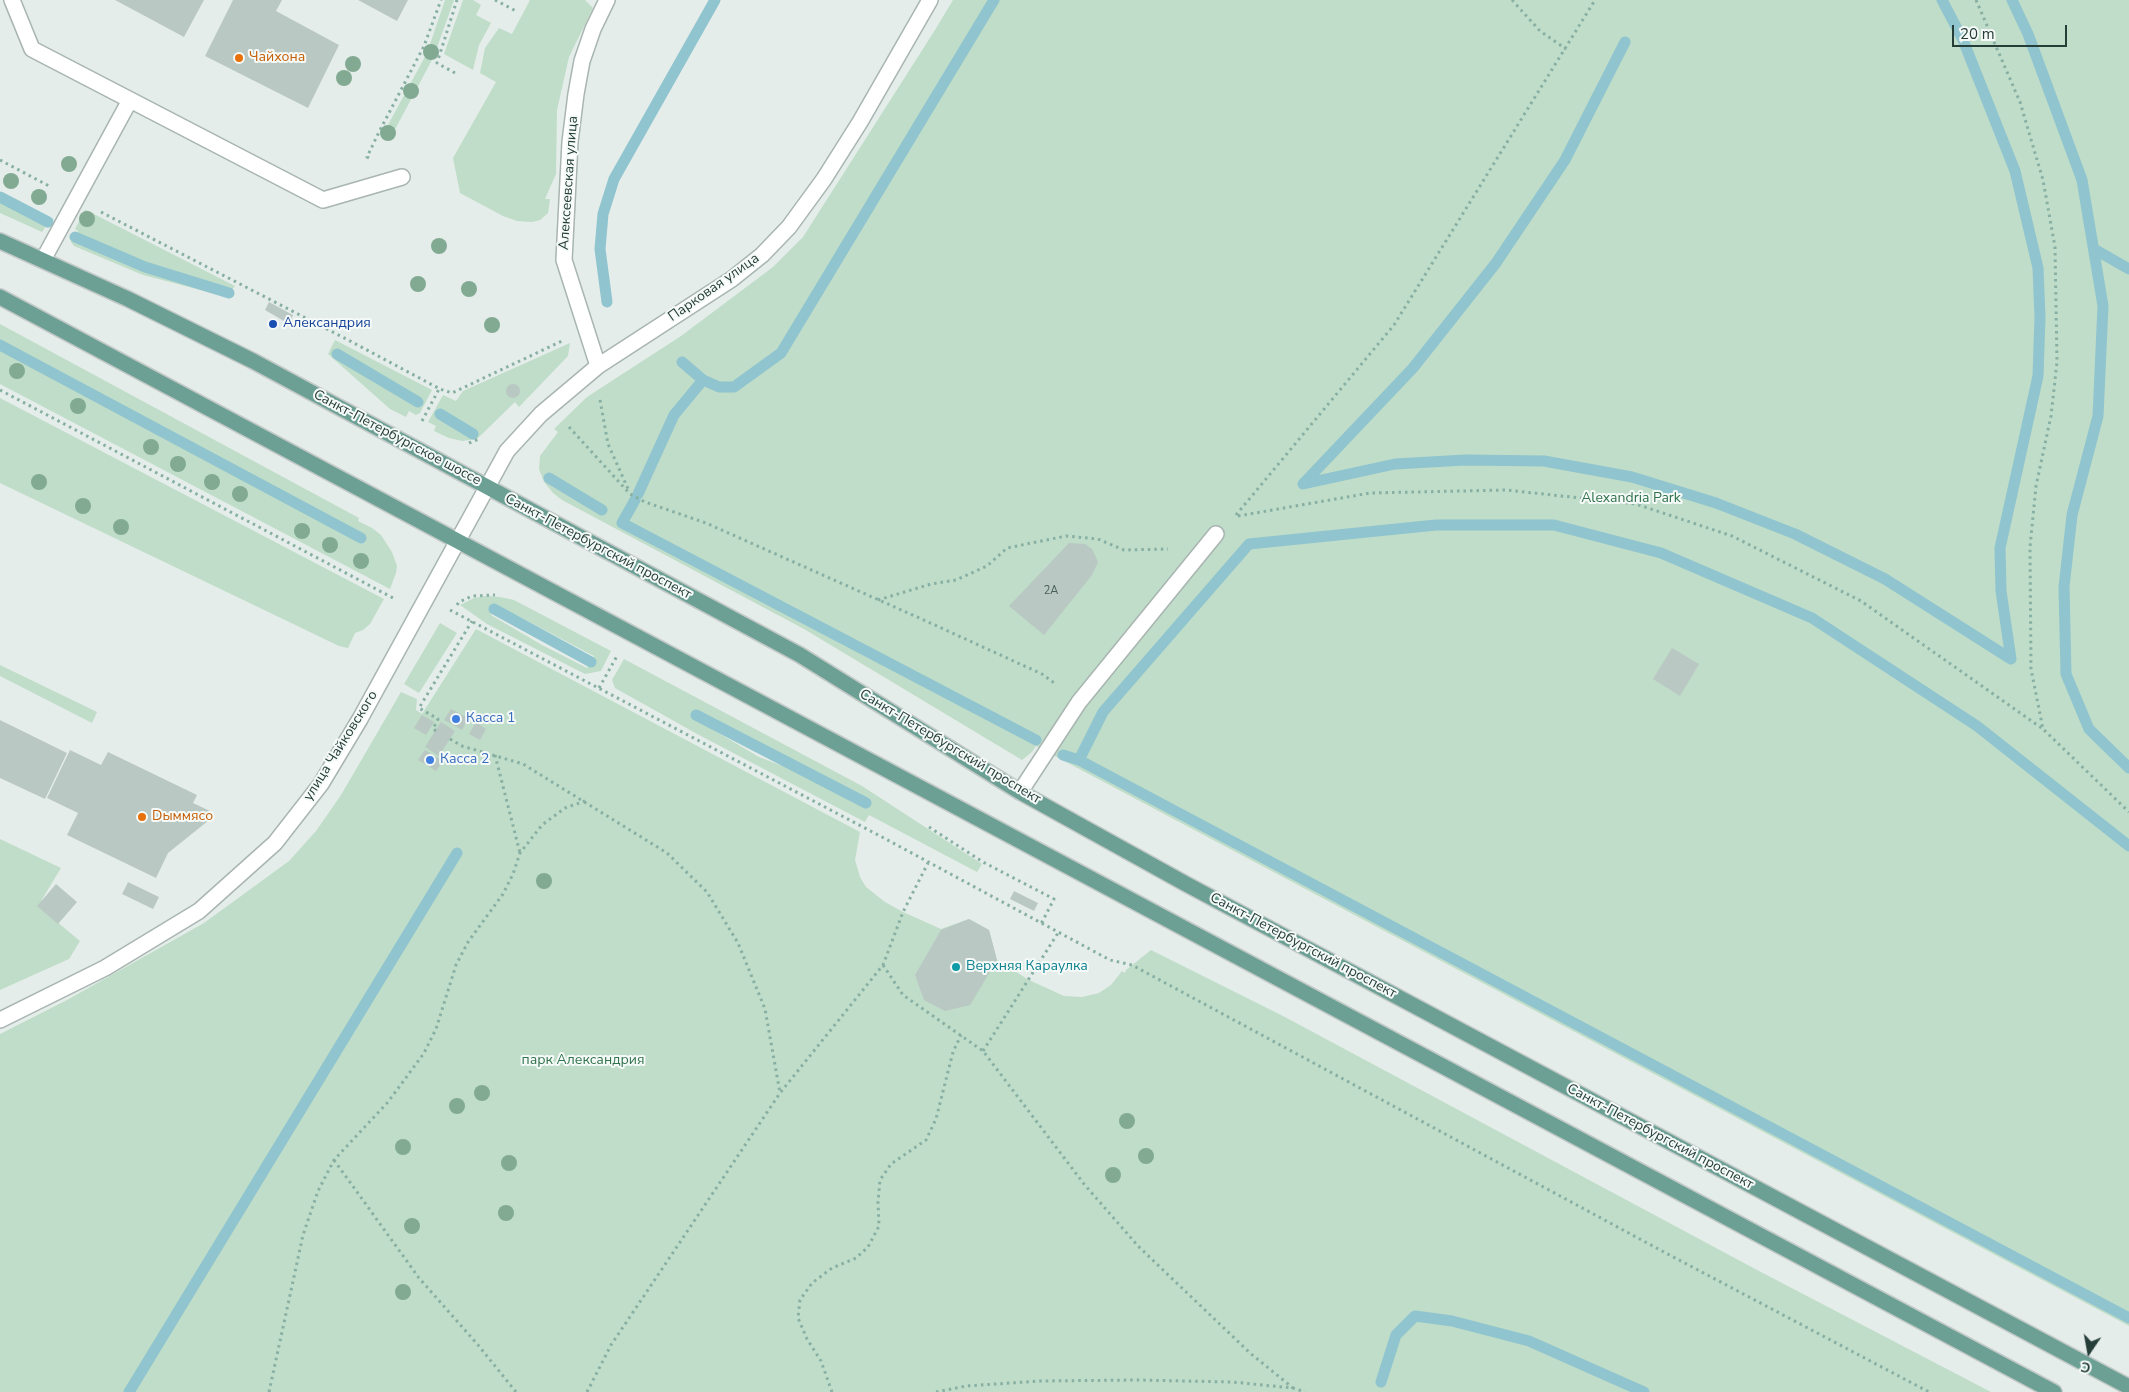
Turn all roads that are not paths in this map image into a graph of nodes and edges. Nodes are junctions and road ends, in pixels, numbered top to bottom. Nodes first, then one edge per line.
1 (12, 0) edge
2 (607, 0) edge
3 (930, 0) edge
4 (130, 100) junction
5 (402, 177) road end
6 (0, 241) edge
7 (43, 260) junction
8 (0, 296) edge
9 (598, 366) junction
10 (487, 487) junction
11 (1212, 539) road end
12 (458, 541) junction
13 (1020, 792) junction
14 (0, 1020) edge
15 (2129, 1387) edge
16 (2054, 1392) edge

1 - 4 street
2 - 9 street, Алексеевская улица
3 - 9 street, Парковая улица
4 - 5 street
4 - 7 street
6 - 7 main road, Санкт-Петербургское шоссе
7 - 10 main road, Санкт-Петербургское шоссе
8 - 12 main road
9 - 10 street, Парковая улица
10 - 12 street, Санкт-Петербургское шоссе
10 - 13 main road, Санкт-Петербургский проспект
11 - 13 street
12 - 14 street, улица Чайковского
12 - 16 main road
13 - 15 main road, Санкт-Петербургский проспект

